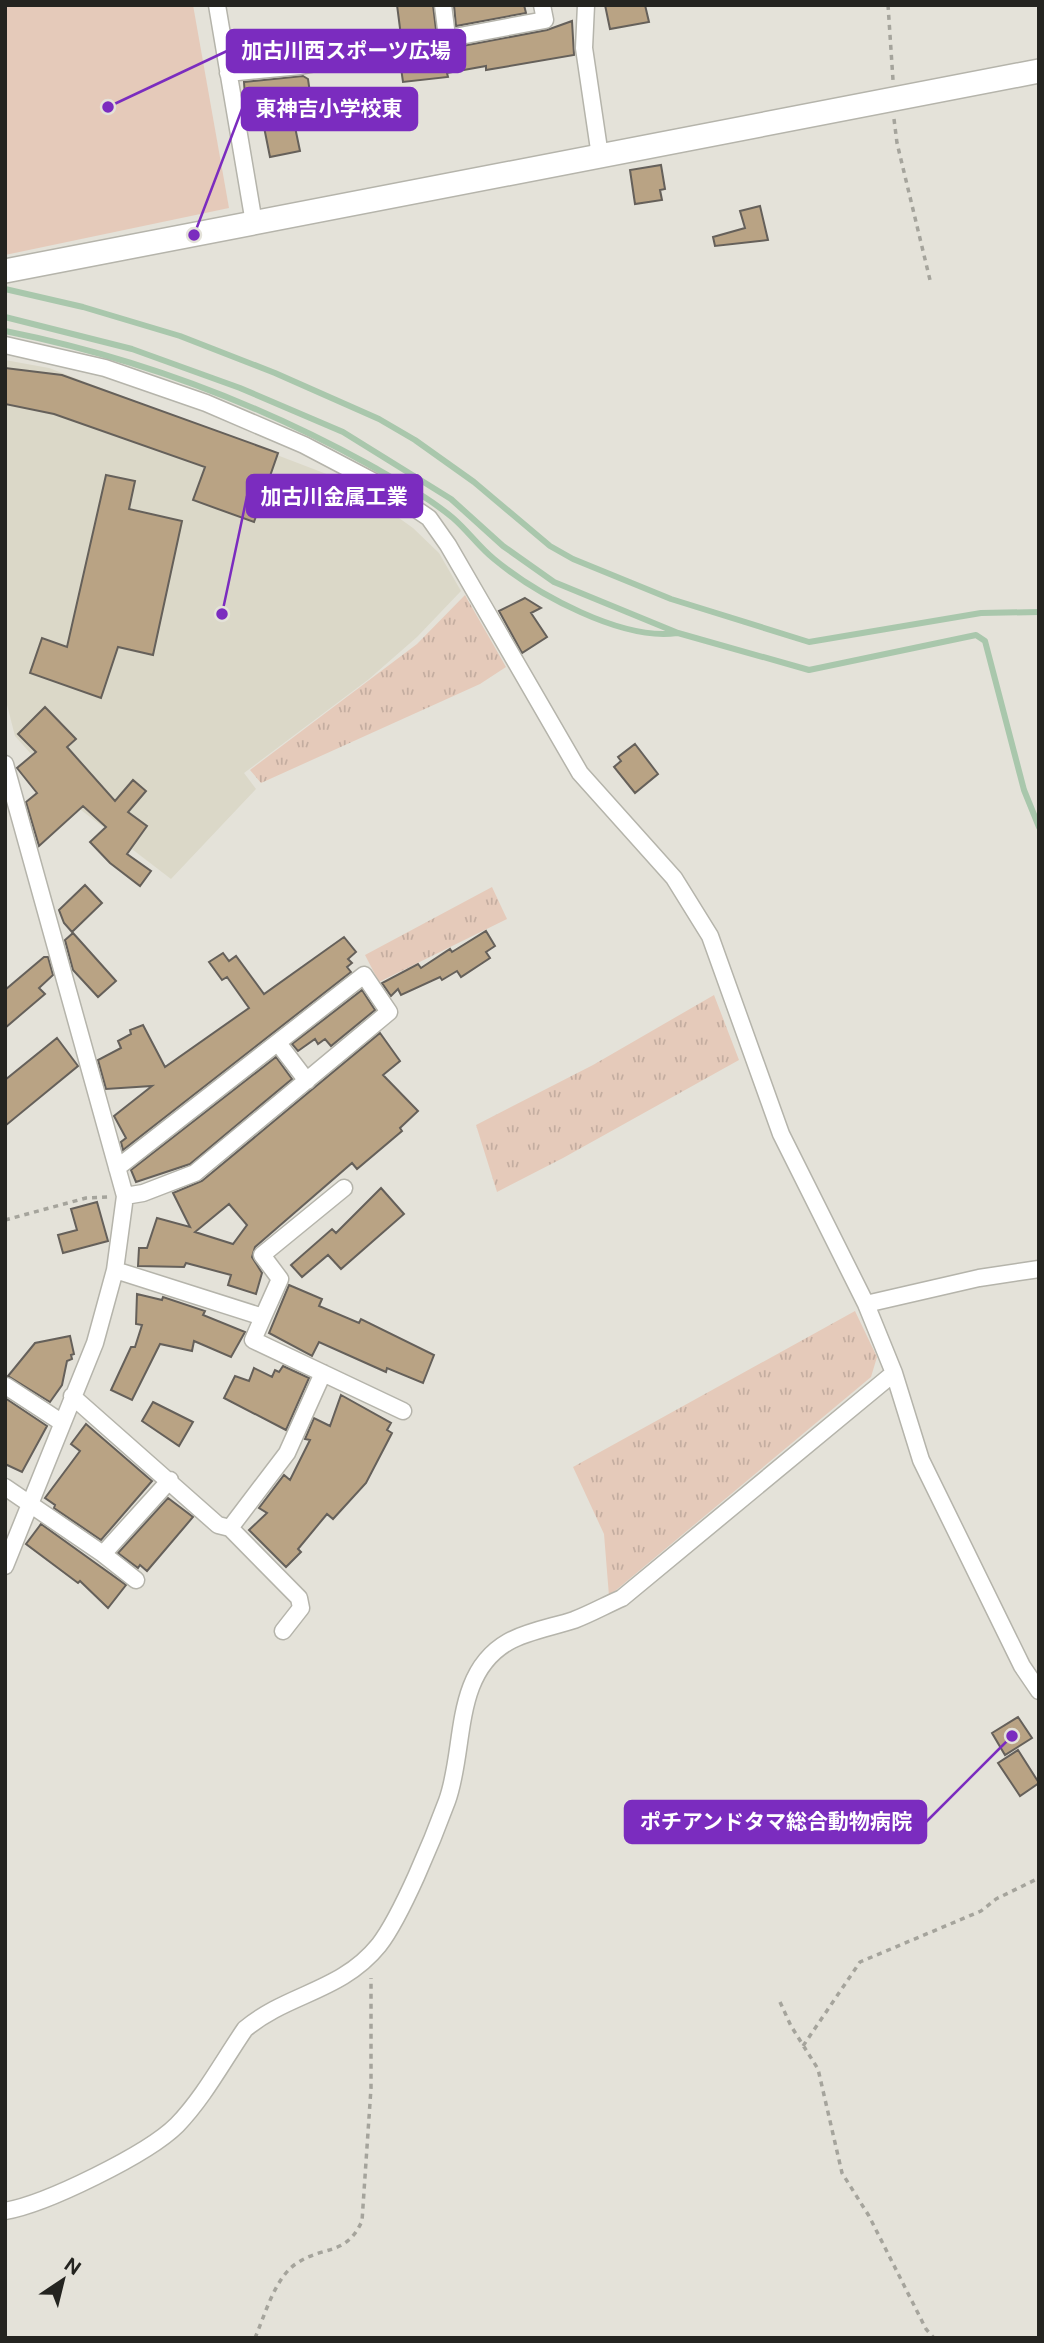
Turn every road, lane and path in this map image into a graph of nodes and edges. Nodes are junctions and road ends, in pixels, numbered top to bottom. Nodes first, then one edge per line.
1 (216, 5) edge
2 (443, 5) edge
3 (542, 5) edge
4 (586, 5) edge
5 (888, 5) edge
6 (447, 37) junction
7 (1039, 71) edge
8 (228, 73) junction
9 (895, 99) junction
10 (600, 156) junction
11 (254, 223) junction
12 (5, 271) edge
13 (930, 280) dead end
14 (5, 345) edge
15 (5, 764) edge
16 (278, 1043) junction
17 (307, 1081) junction
18 (117, 1168) junction
19 (344, 1188) dead end
20 (125, 1196) junction
21 (5, 1220) edge
22 (1039, 1269) edge
23 (115, 1270) junction
24 (866, 1304) junction
25 (263, 1317) junction
26 (894, 1373) junction
27 (323, 1374) junction
28 (6, 1386) edge
29 (72, 1396) junction
30 (403, 1411) dead end
31 (61, 1422) junction
32 (170, 1480) junction
33 (5, 1487) edge
34 (31, 1503) junction
35 (230, 1528) junction
36 (103, 1554) junction
37 (5, 1566) edge
38 (136, 1580) dead end
39 (283, 1631) dead end
40 (1039, 1692) edge
41 (1039, 1878) edge
42 (366, 1960) junction
43 (780, 2002) dead end
44 (803, 2046) junction
45 (5, 2211) edge
46 (255, 2338) edge
47 (934, 2338) edge

1 - 8 street
2 - 6 street
3 - 6 street
4 - 10 street
5 - 9 path
6 - 8 street
7 - 9 street
8 - 11 street
9 - 10 street
9 - 13 path
10 - 11 street
11 - 12 street
14 - 24 street
15 - 18 street
16 - 17 street
16 - 17 street
16 - 18 street
17 - 20 street
18 - 20 street
19 - 25 street
20 - 21 path
20 - 23 street
22 - 24 street
23 - 25 street
23 - 29 street
24 - 26 street
25 - 27 street
26 - 40 street
26 - 42 street
27 - 30 street
27 - 35 street
28 - 31 street
29 - 31 street
29 - 32 street
31 - 34 street
32 - 35 street
32 - 36 street
33 - 34 street
34 - 36 street
34 - 37 street
35 - 39 street
36 - 38 street
41 - 44 path
42 - 45 street
42 - 46 path
43 - 44 path
44 - 47 path

